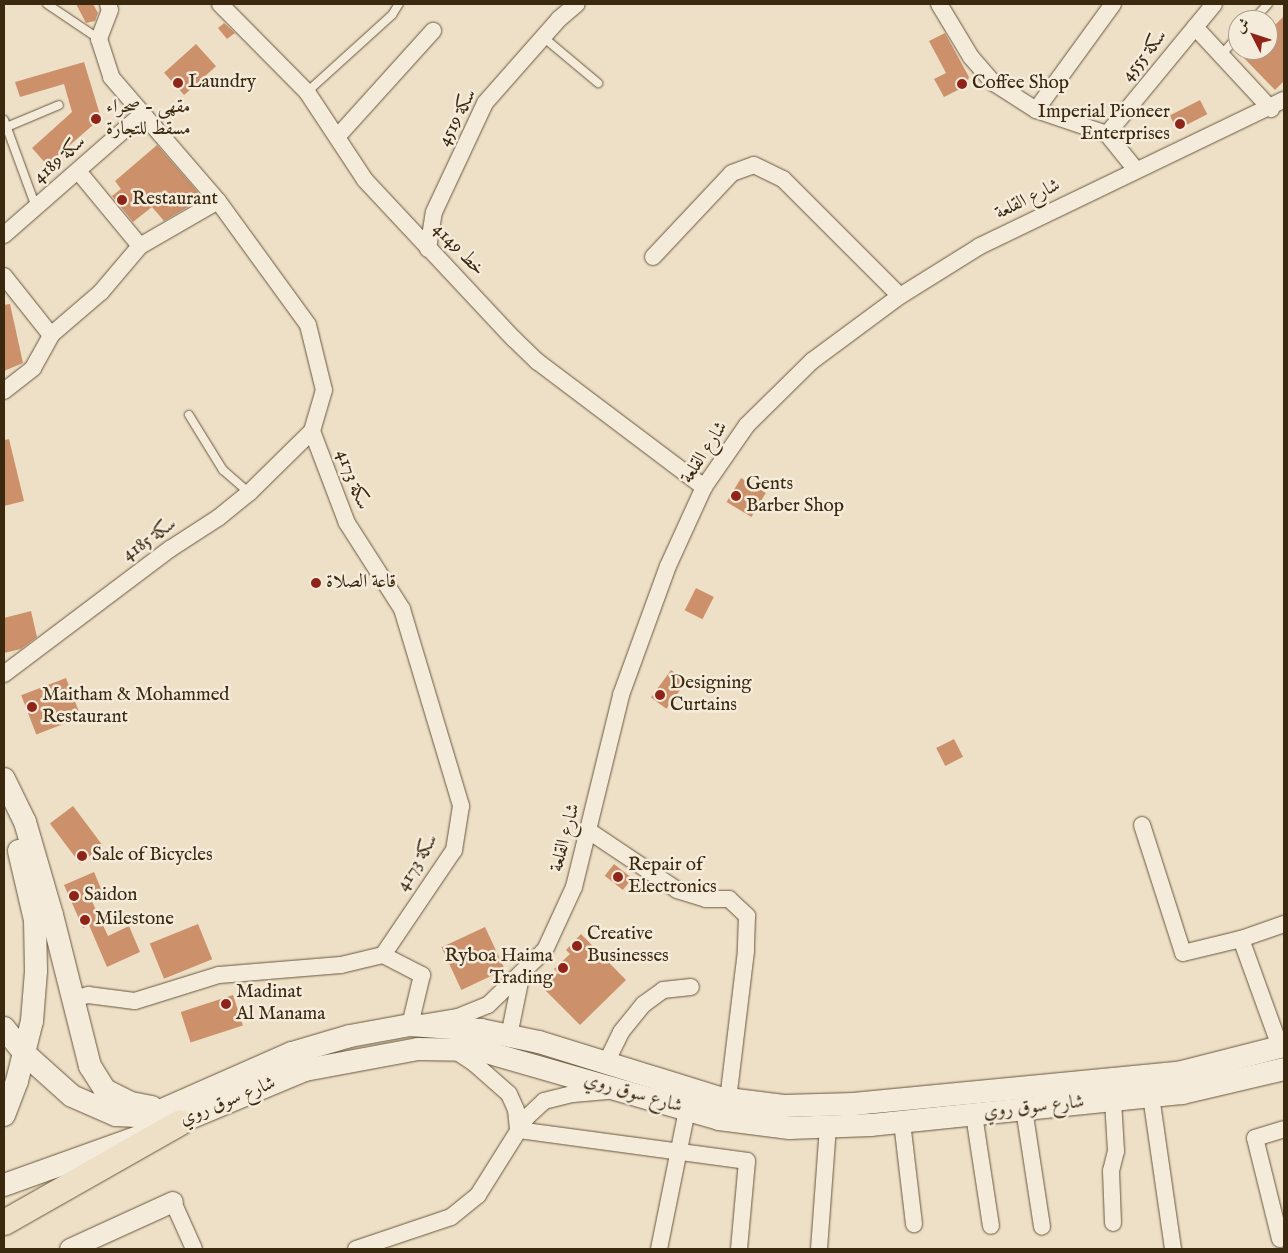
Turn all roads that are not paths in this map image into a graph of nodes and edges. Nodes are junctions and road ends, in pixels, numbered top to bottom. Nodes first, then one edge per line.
1 (47, 4) edge
2 (108, 4) edge
3 (220, 4) edge
4 (399, 4) edge
5 (577, 4) edge
6 (939, 4) edge
7 (1113, 4) edge
8 (1214, 4) edge
9 (1195, 27) junction
10 (433, 31) dead end
11 (544, 37) junction
12 (99, 39) junction
13 (1228, 47) edge
14 (1222, 54) junction
15 (598, 83) dead end
16 (307, 92) junction
17 (1278, 104) edge
18 (59, 105) dead end
19 (1036, 110) junction
20 (142, 114) junction
21 (6, 123) edge
22 (1107, 134) junction
23 (338, 136) junction
24 (78, 170) junction
25 (1136, 170) junction
26 (218, 201) junction
27 (36, 207) junction
28 (4, 235) edge
29 (140, 246) junction
30 (428, 249) junction
31 (653, 257) dead end
32 (4, 276) edge
33 (900, 296) junction
34 (51, 335) junction
35 (4, 391) edge
36 (189, 415) dead end
37 (312, 431) junction
38 (704, 487) junction
39 (249, 493) junction
40 (4, 674) edge
41 (4, 780) edge
42 (1142, 825) dead end
43 (590, 831) junction
44 (1284, 924) edge
45 (1241, 939) junction
46 (383, 956) junction
47 (522, 972) junction
48 (691, 987) dead end
49 (73, 999) junction
50 (410, 1026) junction
51 (4, 1028) edge
52 (509, 1036) junction
53 (453, 1050) junction
54 (24, 1053) junction
55 (1283, 1054) edge
56 (606, 1063) junction
57 (622, 1091) junction
58 (1151, 1096) junction
59 (728, 1099) junction
60 (1113, 1100) junction
61 (1024, 1109) junction
62 (687, 1110) junction
63 (974, 1114) junction
64 (4, 1115) edge
65 (171, 1116) junction
66 (902, 1122) junction
67 (828, 1126) junction
68 (1284, 1129) edge
69 (518, 1130) junction
70 (678, 1152) junction
71 (4, 1185) edge
72 (173, 1202) joint
73 (4, 1222) edge
74 (1113, 1223) dead end
75 (914, 1224) dead end
76 (991, 1226) dead end
77 (1042, 1227) dead end
78 (1280, 1239) dead end
79 (70, 1249) edge
80 (194, 1249) edge
81 (356, 1249) edge
82 (659, 1249) edge
83 (738, 1249) edge
84 (819, 1249) edge
85 (1173, 1249) edge

1 - 12 lane
2 - 12 street
3 - 16 street, 4149 خط
4 - 16 lane
5 - 11 street, سكة 4519
6 - 19 street
7 - 19 street
8 - 9 street, سكة 4555
9 - 14 street
9 - 22 street, سكة 4555
10 - 23 street
11 - 15 lane
11 - 30 street, سكة 4519
12 - 20 street
13 - 14 lane
14 - 17 street
16 - 23 street, 4149 خط
17 - 25 street, شارع القلعة
18 - 21 lane
19 - 22 street
20 - 24 street, سكة 4189
20 - 26 street
21 - 27 lane
22 - 25 street
23 - 30 street, 4149 خط
24 - 27 street, سكة 4189
24 - 29 street
25 - 33 street, شارع القلعة
26 - 29 street
26 - 37 street
27 - 28 street, سكة 4189
29 - 34 street
30 - 38 street, 4149 خط
31 - 33 street
32 - 34 street
33 - 38 street, شارع القلعة
34 - 35 street
36 - 39 lane
37 - 39 street, سكة 4185
37 - 46 street, سكة 4173
38 - 43 street, شارع القلعة
39 - 40 street, سكة 4185
41 - 49 main road
41 - 54 main road
42 - 45 street
43 - 47 street, شارع القلعة
43 - 59 street
44 - 45 street
45 - 55 street
46 - 49 street
46 - 50 street
47 - 50 street, شارع القلعة
47 - 52 street
48 - 56 street
49 - 65 main road
50 - 52 main road, شارع سوق روي
50 - 65 main road, شارع سوق روي
51 - 54 main road, شارع سوق روي
52 - 56 main road, شارع سوق روي
53 - 57 main road, شارع سوق روي
53 - 65 main road, شارع سوق روي
53 - 69 street
54 - 64 main road
54 - 65 main road, شارع سوق روي
55 - 58 main road, شارع سوق روي
55 - 59 main road, شارع سوق روي
56 - 59 main road, شارع سوق روي
57 - 62 main road, شارع سوق روي
57 - 69 street
58 - 60 main road, شارع سوق روي
58 - 85 street
60 - 61 main road, شارع سوق روي
60 - 74 street
61 - 63 main road, شارع سوق روي
61 - 77 street
62 - 67 main road, شارع سوق روي
62 - 70 street
63 - 66 main road, شارع سوق روي
63 - 76 street
65 - 71 main road, شارع سوق روي
65 - 73 main road
66 - 67 main road, شارع سوق روي
66 - 75 street
67 - 84 street
68 - 78 street
69 - 70 street
69 - 81 street
70 - 82 street
70 - 83 street
72 - 79 street
72 - 80 street

